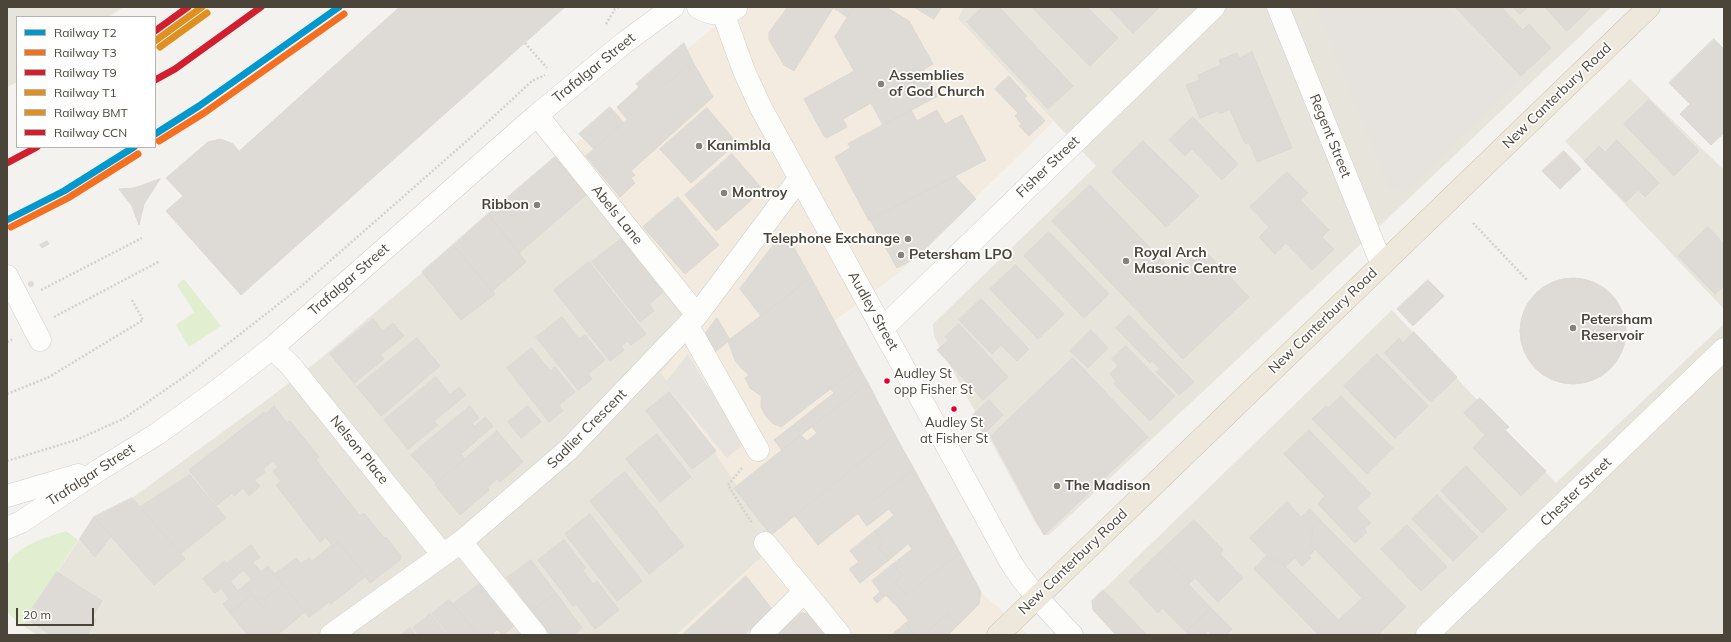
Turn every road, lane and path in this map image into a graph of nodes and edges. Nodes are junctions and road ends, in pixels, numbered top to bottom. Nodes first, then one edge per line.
1 (619, 7) edge
2 (673, 7) edge
3 (698, 7) edge
4 (1214, 7) edge
5 (1278, 7) edge
6 (1649, 7) edge
7 (615, 9) dead end
8 (730, 10) edge
9 (525, 43) dead end
10 (547, 68) dead end
11 (532, 81) dead end
12 (537, 115) junction
13 (799, 179) junction
14 (1473, 223) dead end
15 (142, 238) dead end
16 (160, 261) dead end
17 (1382, 265) junction
18 (7, 276) edge
19 (1527, 280) dead end
20 (132, 300) dead end
21 (20, 301) junction
22 (692, 321) junction
23 (882, 328) junction
24 (37, 334) junction
25 (7, 342) edge
26 (272, 348) junction
27 (1724, 349) edge
28 (7, 394) edge
29 (758, 450) joint
30 (7, 461) edge
31 (99, 470) junction
32 (7, 496) edge
33 (12, 528) edge
34 (461, 542) junction
35 (765, 543) joint
36 (443, 555) junction
37 (804, 592) junction
38 (1038, 597) junction
39 (331, 635) edge
40 (536, 635) edge
41 (761, 635) edge
42 (840, 635) edge
43 (998, 635) edge
44 (1072, 635) edge
45 (1427, 635) edge

1 - 7 path
2 - 12 street, Trafalgar Street
3 - 8 street
4 - 23 street, Fisher Street
5 - 17 street, Regent Street
6 - 17 highway, New Canterbury Road
8 - 13 street, Audley Street
9 - 10 path
11 - 30 path
12 - 22 street, Abels Lane
12 - 26 street, Trafalgar Street
13 - 22 street, Sadlier Crescent
13 - 23 street, Audley Street
14 - 19 path
15 - 21 path
16 - 24 path
17 - 38 highway, New Canterbury Road
18 - 21 street
20 - 28 path
21 - 24 street
22 - 29 street, Abels Lane
22 - 34 street, Sadlier Crescent
23 - 38 street, Audley Street
24 - 25 path
26 - 31 street, Trafalgar Street
26 - 36 street, Nelson Place
27 - 45 street, Chester Street
29 - 35 path
31 - 32 street
31 - 33 street, Trafalgar Street
34 - 36 street, Sadlier Crescent
34 - 40 street
35 - 37 street
36 - 39 street, Sadlier Crescent
37 - 41 street
37 - 42 street
38 - 43 highway, New Canterbury Road
38 - 44 street, Audley Street

